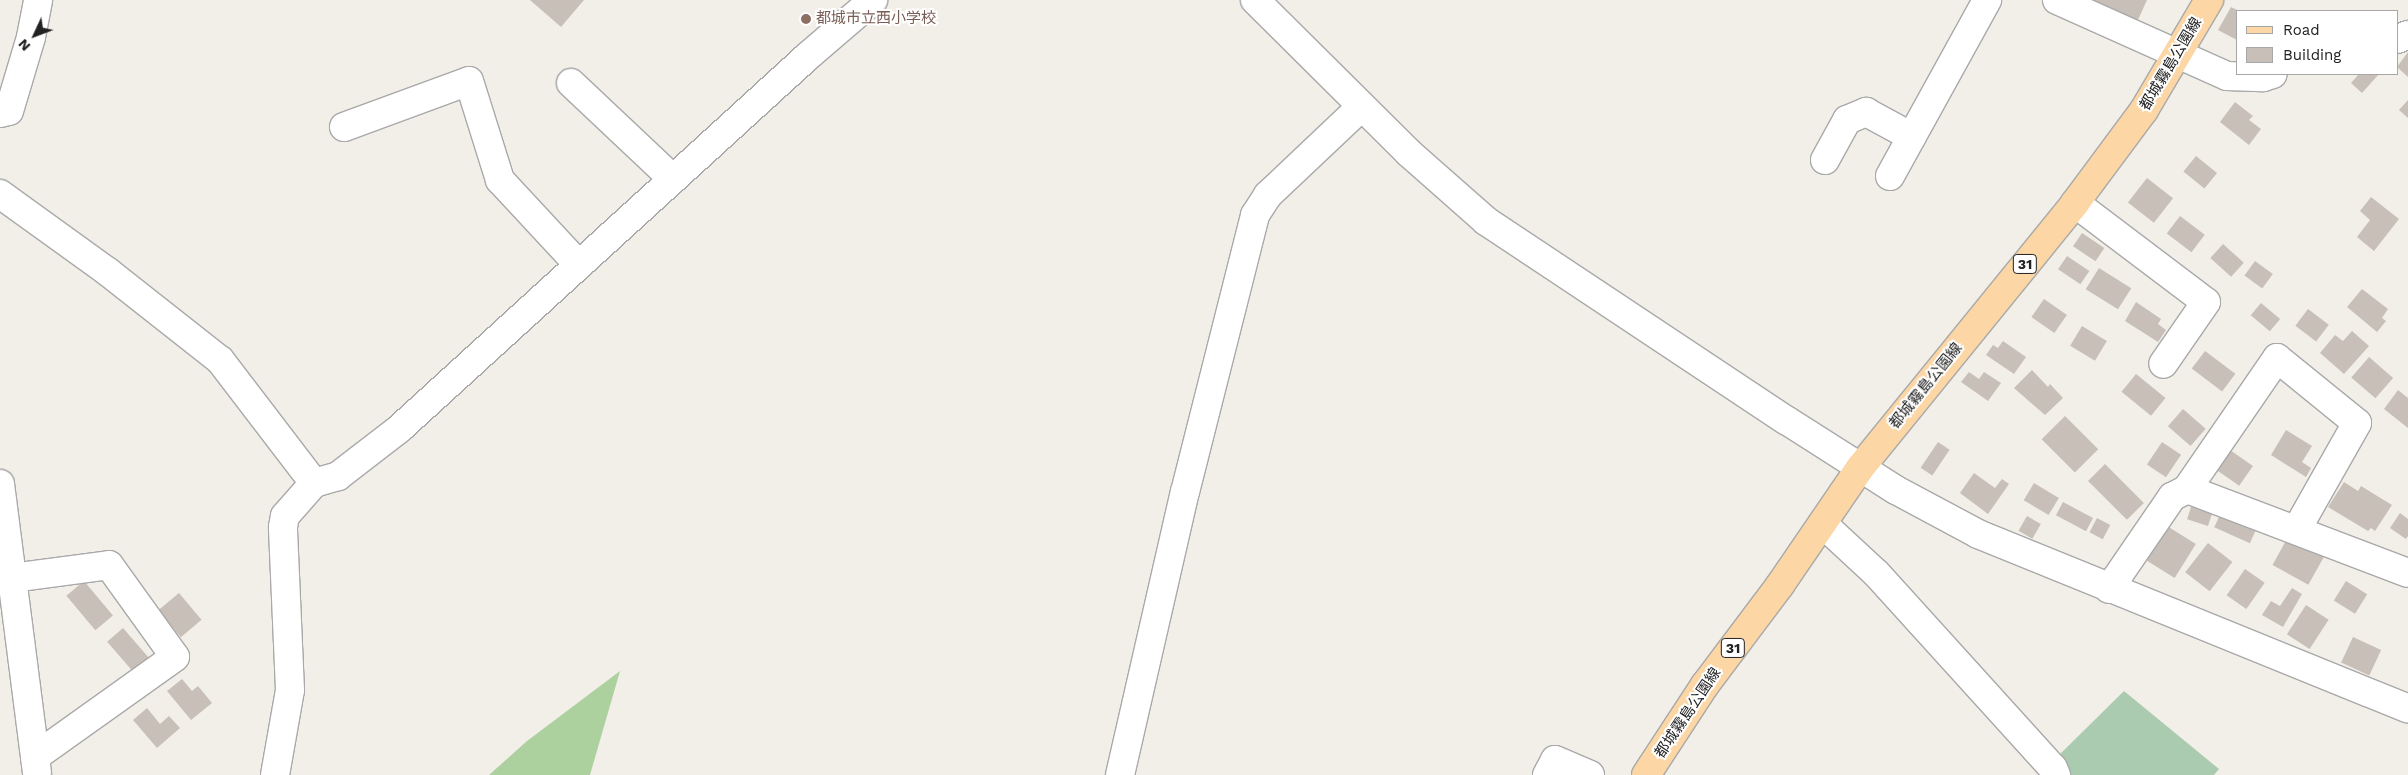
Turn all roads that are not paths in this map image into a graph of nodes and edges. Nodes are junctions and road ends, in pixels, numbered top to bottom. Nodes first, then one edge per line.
1 (38, 0) edge
2 (873, 0) edge
3 (1255, 0) edge
4 (1987, 0) edge
5 (2057, 0) edge
6 (2209, 0) edge
7 (2178, 53) junction
8 (2270, 75) edge
9 (571, 83) dead end
10 (1362, 106) junction
11 (0, 113) edge
12 (344, 127) dead end
13 (1912, 137) junction
14 (1825, 160) dead end
15 (1890, 176) dead end
16 (673, 179) junction
17 (0, 194) edge
18 (2075, 203) junction
19 (579, 265) junction
20 (2163, 364) dead end
21 (1860, 468) junction
22 (314, 483) junction
23 (0, 484) edge
24 (2187, 489) junction
25 (1823, 524) junction
26 (2297, 529) junction
27 (2408, 573) edge
28 (12, 578) junction
29 (2109, 589) junction
30 (2408, 709) edge
31 (36, 766) edge
32 (275, 775) edge
33 (1120, 775) edge
34 (1547, 775) edge
35 (1590, 775) edge
36 (1646, 775) edge
37 (2056, 775) edge

1 - 11 street
2 - 16 street
3 - 10 street
4 - 13 street
5 - 7 street
6 - 7 main road, 都城霧島公園線 / 31
7 - 8 street
7 - 18 main road, 都城霧島公園線 / 31
9 - 16 street
10 - 21 street
10 - 33 street
12 - 19 street
13 - 14 street
13 - 15 street
16 - 19 street
17 - 22 street
18 - 20 street
18 - 21 main road, 都城霧島公園線 / 31
19 - 22 street
21 - 25 main road, 都城霧島公園線 / 31
21 - 29 street
22 - 32 street
23 - 28 street
24 - 26 street
24 - 26 street
24 - 29 street
25 - 36 main road, 都城霧島公園線 / 31
25 - 37 street
26 - 27 street
28 - 31 street
28 - 31 street
29 - 30 street
34 - 35 street

